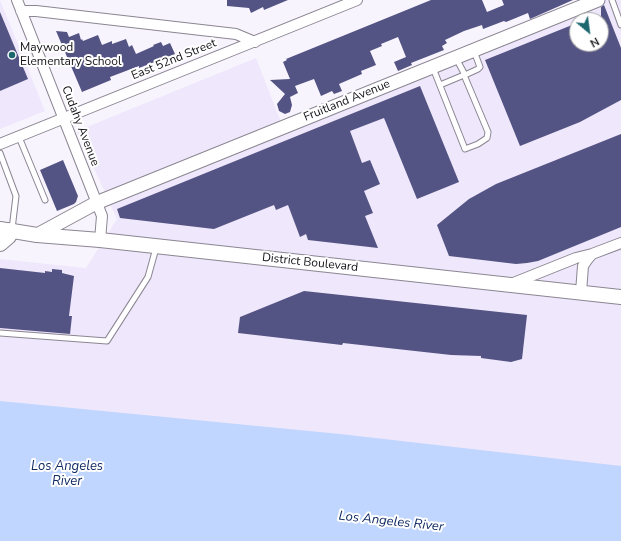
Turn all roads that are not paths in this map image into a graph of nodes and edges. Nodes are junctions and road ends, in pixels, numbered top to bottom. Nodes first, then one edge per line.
1 (17, 0) edge
2 (357, 0) edge
3 (598, 0) edge
4 (612, 0) edge
5 (21, 11) junction
6 (621, 25) edge
7 (255, 42) junction
8 (474, 50) junction
9 (456, 58) junction
10 (433, 67) junction
11 (464, 75) junction
12 (440, 85) junction
13 (63, 119) junction
14 (19, 137) junction
15 (0, 144) edge
16 (0, 153) edge
17 (2, 168) edge
18 (45, 200) dead end
19 (96, 203) junction
20 (6, 230) edge
21 (37, 234) junction
22 (100, 240) junction
23 (0, 243) edge
24 (621, 243) edge
25 (156, 247) junction
26 (592, 254) junction
27 (510, 284) junction
28 (580, 292) junction
29 (621, 297) edge
30 (0, 333) edge

1 - 5 street, Cudahy Avenue
2 - 7 street, East 52nd Street
3 - 8 street, Fruitland Avenue
4 - 6 lane
5 - 7 street
5 - 13 street, Cudahy Avenue
7 - 13 street, East 52nd Street
8 - 9 street, Fruitland Avenue
8 - 11 lane
9 - 10 street, Fruitland Avenue
9 - 11 lane
10 - 12 lane
10 - 19 street, Fruitland Avenue
11 - 12 lane
11 - 12 lane
13 - 14 street, East 52nd Street
13 - 19 street, Cudahy Avenue
14 - 15 street, East 52nd Street
14 - 18 lane
16 - 17 lane
17 - 20 lane
19 - 21 street, Fruitland Avenue
19 - 22 street, Cudahy Avenue
20 - 21 main road, District Boulevard
20 - 23 main road
21 - 22 main road, District Boulevard
22 - 25 main road, District Boulevard
24 - 26 street
25 - 27 main road, District Boulevard
25 - 30 lane
26 - 27 street
26 - 28 street
27 - 28 main road, District Boulevard
28 - 29 main road, District Boulevard

